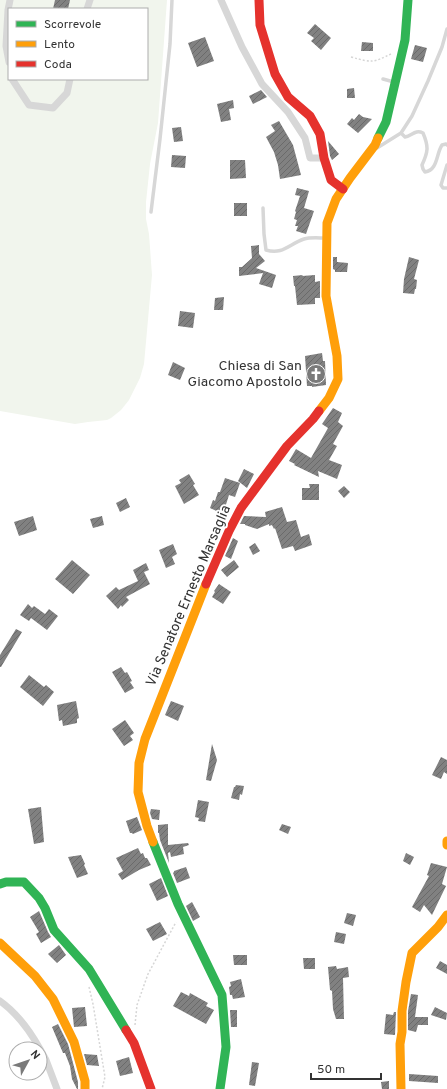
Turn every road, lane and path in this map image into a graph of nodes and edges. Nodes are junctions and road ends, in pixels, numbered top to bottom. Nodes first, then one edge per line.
1 (172, 0) edge
2 (221, 0) edge
3 (258, 0) edge
4 (408, 0) edge
5 (8, 10) edge
6 (447, 29) edge
7 (395, 51) dead end
8 (8, 57) edge
9 (351, 57) dead end
10 (383, 79) dead end
11 (13, 80) edge
12 (70, 80) edge
13 (395, 82) junction
14 (401, 133) junction
15 (447, 145) edge
16 (369, 153) junction
17 (324, 158) junction
18 (447, 165) edge
19 (447, 188) edge
20 (343, 189) junction
21 (263, 208) dead end
22 (151, 212) dead end
23 (327, 238) junction
24 (447, 841) edge
25 (447, 845) edge
26 (0, 884) edge
27 (447, 915) edge
28 (177, 920) dead end
29 (0, 943) edge
30 (88, 983) dead end
31 (0, 1001) edge
32 (135, 1028) dead end
33 (35, 1041) edge
34 (48, 1065) edge
35 (57, 1089) edge
36 (85, 1089) edge
37 (102, 1089) edge
38 (151, 1089) edge
39 (220, 1089) edge
40 (401, 1089) edge

1 - 22 lane
2 - 17 street
3 - 17 street
4 - 13 street, Via Senatore Ernesto Marsaglia
5 - 8 street
6 - 14 lane
7 - 9 path
10 - 13 lane
11 - 12 street
13 - 16 street, Via Senatore Ernesto Marsaglia
14 - 15 lane
14 - 16 lane
16 - 20 street, Via Senatore Ernesto Marsaglia
17 - 20 street
18 - 19 lane
20 - 23 street, Via Senatore Ernesto Marsaglia
21 - 23 lane
23 - 39 street, Via Senatore Ernesto Marsaglia
24 - 25 street
26 - 38 street
27 - 40 street
28 - 32 path
29 - 36 street
30 - 37 path
31 - 33 street
34 - 35 street

